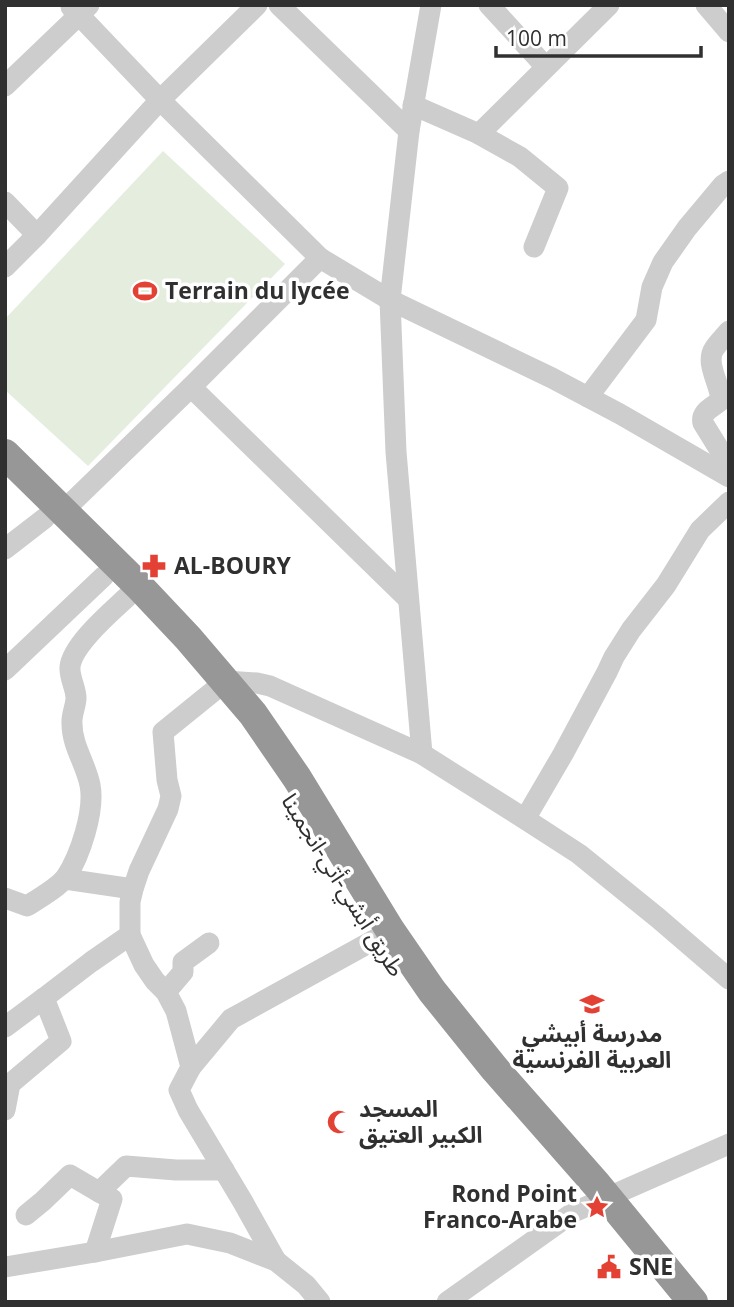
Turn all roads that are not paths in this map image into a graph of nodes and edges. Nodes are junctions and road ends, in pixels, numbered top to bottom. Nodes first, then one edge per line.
1 (257, 5) edge
2 (279, 5) edge
3 (431, 5) edge
4 (489, 5) edge
5 (608, 5) edge
6 (706, 5) edge
7 (79, 8) edge
8 (729, 32) edge
9 (546, 67) junction
10 (5, 86) edge
11 (160, 100) junction
12 (413, 105) junction
13 (409, 131) junction
14 (479, 134) junction
15 (729, 181) edge
16 (5, 202) edge
17 (37, 235) junction
18 (534, 247) dead end
19 (320, 258) junction
20 (5, 267) edge
21 (390, 300) junction
22 (729, 331) edge
23 (191, 387) junction
24 (588, 397) junction
25 (5, 454) edge
26 (729, 465) edge
27 (729, 477) edge
28 (5, 478) edge
29 (729, 502) edge
30 (54, 514) junction
31 (5, 549) edge
32 (104, 576) junction
33 (127, 597) junction
34 (408, 599) junction
35 (5, 670) edge
36 (219, 686) junction
37 (422, 754) junction
38 (525, 819) junction
39 (65, 880) junction
40 (132, 889) junction
41 (5, 898) edge
42 (130, 935) junction
43 (376, 939) junction
44 (209, 943) dead end
45 (729, 979) edge
46 (166, 992) junction
47 (44, 998) junction
48 (5, 1027) edge
49 (191, 1067) junction
50 (5, 1110) edge
51 (729, 1144) edge
52 (224, 1170) junction
53 (99, 1192) junction
54 (597, 1202) junction
55 (26, 1215) dead end
56 (94, 1252) junction
57 (276, 1261) junction
58 (5, 1267) edge
59 (320, 1302) edge
60 (447, 1302) edge
61 (672, 1302) edge
62 (693, 1302) edge

1 - 11 street
2 - 13 street
3 - 12 street
4 - 9 street
5 - 9 street
6 - 8 street
7 - 10 street
7 - 11 street
9 - 14 street
11 - 17 street
11 - 19 street
12 - 13 street
12 - 14 street
13 - 21 street
14 - 18 street
15 - 24 street
16 - 17 street
17 - 20 street
19 - 21 street
19 - 23 street
21 - 24 street
21 - 34 street
22 - 26 street
23 - 30 street
23 - 34 street
24 - 27 street
25 - 30 highway
28 - 30 highway, طريق أبشي-أتي-انجمينا
29 - 38 street
30 - 31 street
30 - 32 highway, طريق أبشي-أتي-انجمينا
30 - 36 highway
32 - 33 highway, طريق أبشي-أتي-انجمينا
32 - 35 street
33 - 36 highway, طريق أبشي-أتي-انجمينا
33 - 39 street
34 - 37 street
36 - 37 street
36 - 40 street
36 - 43 highway, طريق أبشي-أتي-انجمينا
36 - 54 highway
37 - 38 street
38 - 45 street
39 - 40 street
39 - 41 street
40 - 42 street
42 - 46 street
42 - 47 street
43 - 49 street
43 - 54 highway, طريق أبشي-أتي-انجمينا
44 - 46 street
46 - 49 street
47 - 48 street
47 - 50 street
49 - 52 street
51 - 54 street
52 - 53 street
52 - 57 street
53 - 55 street
53 - 56 street
54 - 60 street
54 - 61 highway, طريق أبشي-أتي-انجمينا
54 - 62 highway
56 - 57 street
56 - 58 street
57 - 59 street

